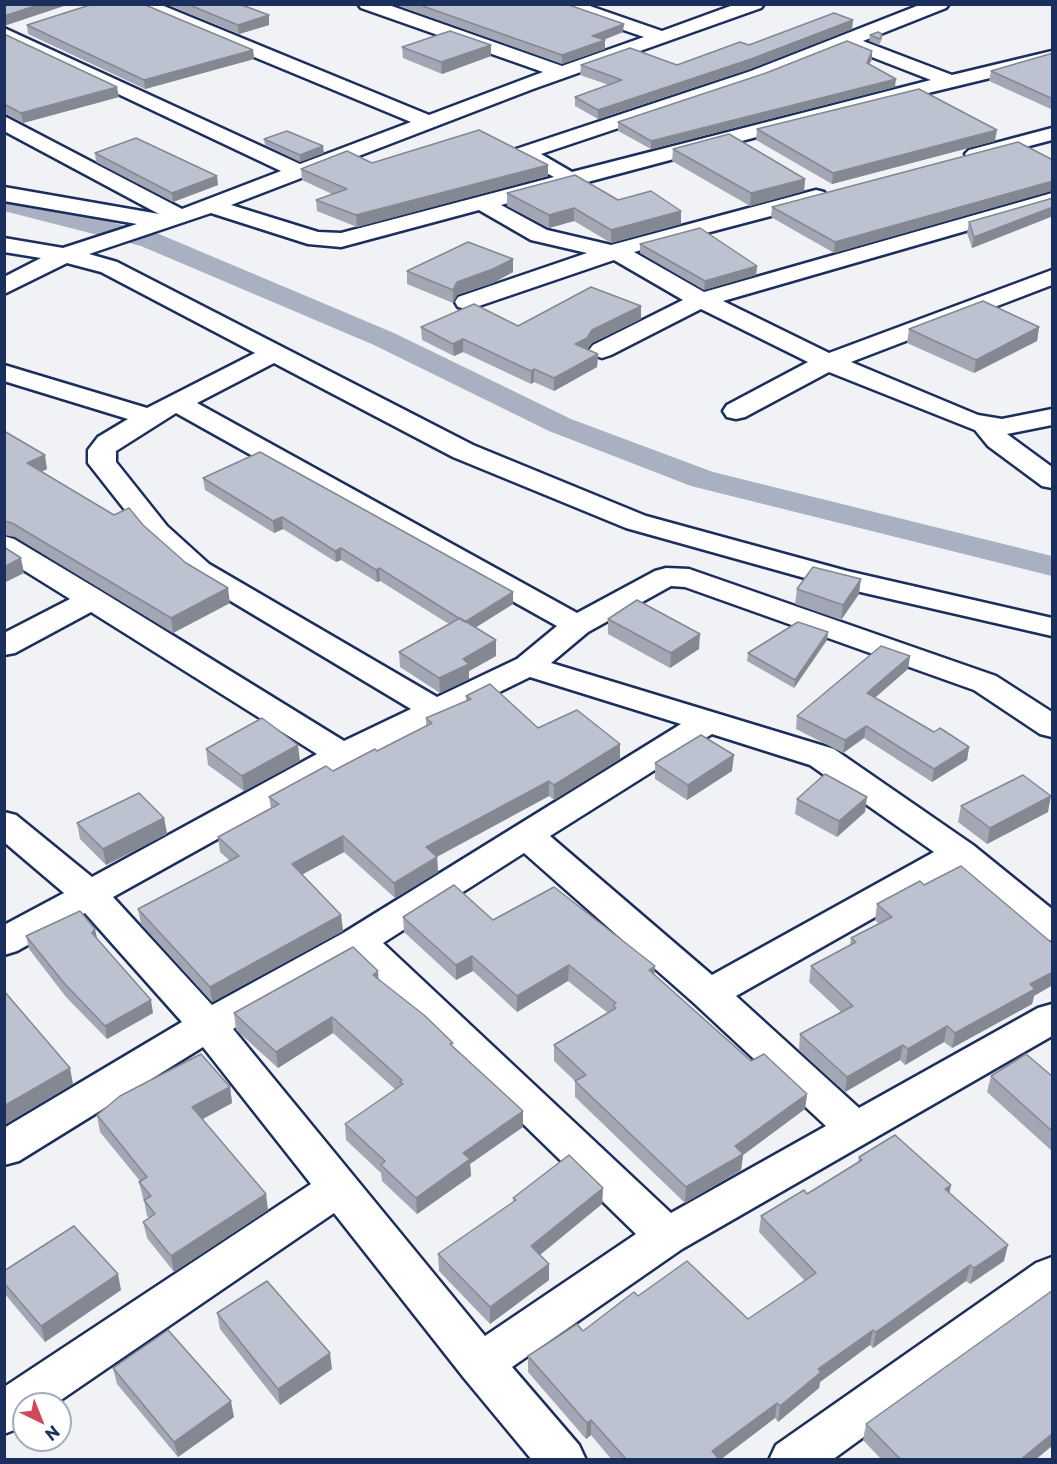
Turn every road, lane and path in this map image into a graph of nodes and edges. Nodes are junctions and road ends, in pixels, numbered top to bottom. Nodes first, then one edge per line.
1 (142, 4) edge
2 (366, 4) edge
3 (565, 4) edge
4 (704, 4) edge
5 (755, 4) edge
6 (940, 4) edge
7 (731, 13) junction
8 (26, 27) edge
9 (5, 34) edge
10 (663, 37) junction
11 (846, 41) junction
12 (1053, 57) edge
13 (561, 72) junction
14 (950, 81) junction
15 (4, 122) edge
16 (429, 122) junction
17 (1053, 134) edge
18 (732, 137) junction
19 (761, 154) edge
20 (952, 161) edge
21 (300, 172) junction
22 (800, 177) edge
23 (574, 179) junction
24 (4, 194) edge
25 (1053, 199) edge
26 (482, 203) junction
27 (210, 206) junction
28 (166, 222) junction
29 (4, 246) edge
30 (613, 252) junction
31 (64, 255) junction
32 (1053, 277) edge
33 (4, 287) edge
34 (700, 300) junction
35 (467, 302) dead end
36 (602, 350) dead end
37 (276, 352) junction
38 (828, 362) junction
39 (4, 373) edge
40 (179, 404) junction
41 (736, 411) dead end
42 (149, 417) junction
43 (1053, 417) edge
44 (985, 426) junction
45 (1053, 480) edge
46 (4, 545) edge
47 (93, 599) junction
48 (577, 625) junction
49 (1053, 627) edge
50 (4, 646) edge
51 (528, 666) junction
52 (435, 710) junction
53 (710, 721) junction
54 (1053, 727) edge
55 (342, 755) junction
56 (4, 823) edge
57 (526, 835) junction
58 (960, 853) junction
59 (90, 895) junction
60 (1053, 927) edge
61 (358, 941) junction
62 (4, 942) edge
63 (709, 994) junction
64 (1053, 1018) edge
65 (208, 1025) junction
66 (857, 1130) junction
67 (4, 1149) edge
68 (338, 1188) junction
69 (667, 1236) junction
70 (1053, 1276) edge
71 (480, 1364) junction
72 (4, 1413) edge
73 (561, 1460) edge
74 (793, 1460) edge

1 - 16 street
2 - 13 street
3 - 10 street
4 - 7 street
5 - 7 street
6 - 11 street
7 - 10 street
8 - 9 street
9 - 21 street
10 - 13 street
11 - 14 street
11 - 23 street
12 - 14 street
13 - 16 street
14 - 18 street
15 - 28 street
16 - 21 street
17 - 20 street
18 - 19 street
18 - 23 street
21 - 27 street
22 - 30 street
23 - 26 street
24 - 28 street
25 - 34 street
26 - 27 street
26 - 30 street
27 - 28 street
28 - 31 street
29 - 31 street
30 - 34 street
30 - 35 street
31 - 33 street
31 - 37 street
32 - 38 street
34 - 36 street
34 - 38 street
37 - 40 street
37 - 49 street
38 - 41 street
38 - 44 street
39 - 42 street
40 - 42 street
40 - 48 street
42 - 52 street
43 - 44 street
44 - 45 street
46 - 47 street
47 - 50 street
47 - 55 street
48 - 51 street
48 - 54 street
51 - 52 street
51 - 53 street
52 - 55 street
53 - 57 street
53 - 58 street
55 - 59 street
56 - 59 street
57 - 61 street
57 - 63 street
58 - 60 street
58 - 63 street
59 - 62 street
59 - 65 street
61 - 65 street
61 - 69 street
63 - 66 street
64 - 66 street
65 - 67 street
65 - 68 street
66 - 69 street
68 - 71 street
68 - 72 street
69 - 71 street
70 - 74 street
71 - 73 street

